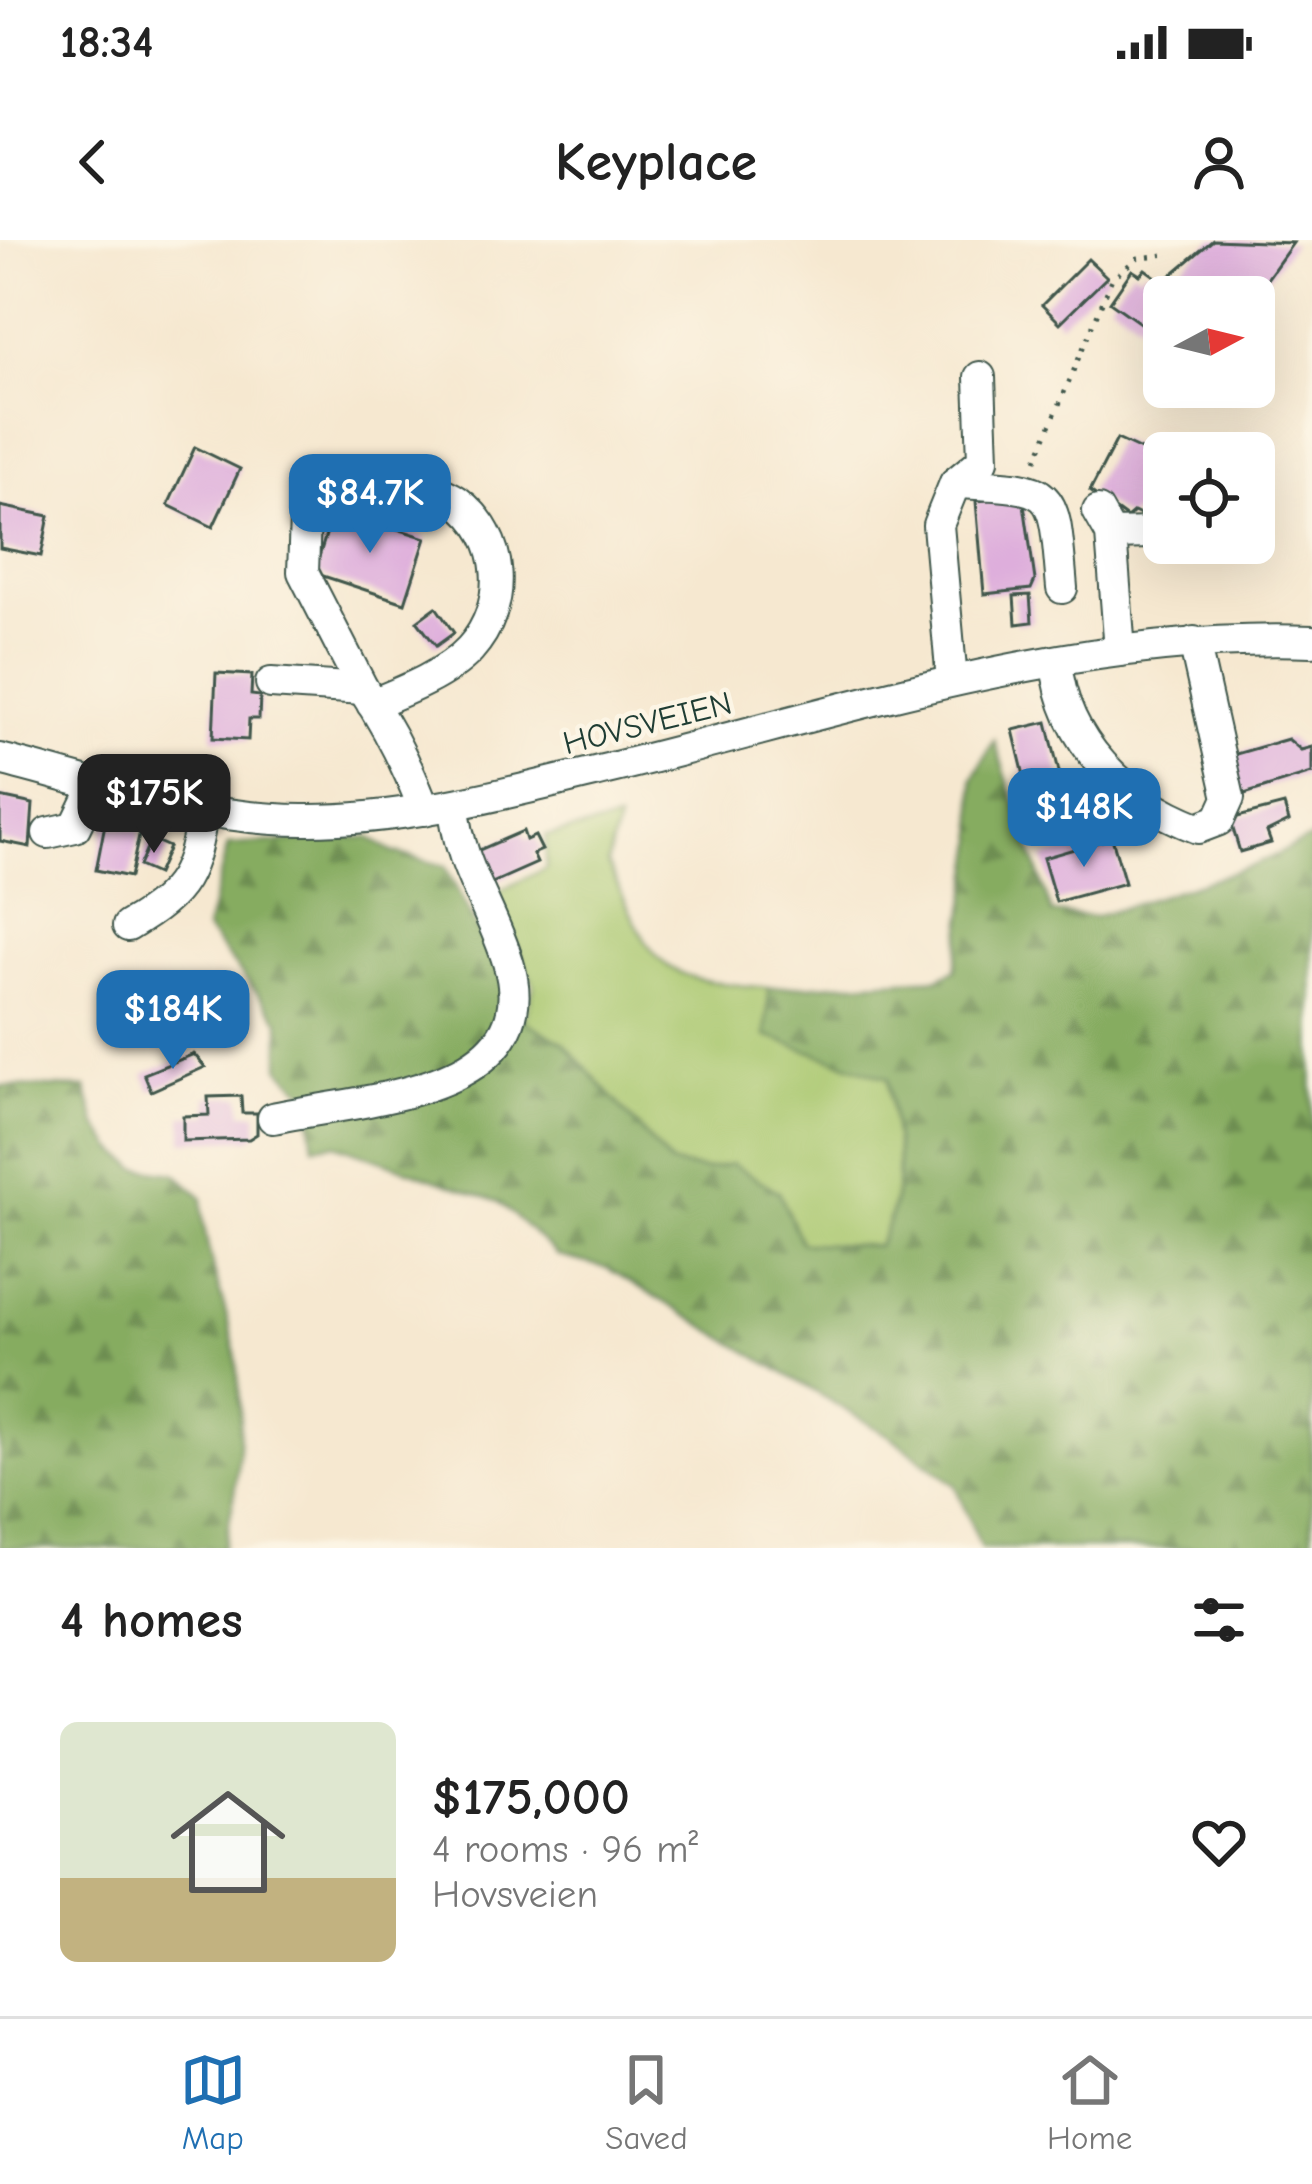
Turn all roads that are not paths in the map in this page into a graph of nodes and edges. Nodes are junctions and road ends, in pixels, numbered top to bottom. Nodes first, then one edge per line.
1 (980, 377) dead end
2 (955, 483) junction
3 (1143, 530) edge
4 (1062, 588) dead end
5 (1312, 640) edge
6 (1194, 642) junction
7 (1120, 651) junction
8 (1056, 662) junction
9 (952, 681) junction
10 (271, 683) dead end
11 (368, 696) junction
12 (0, 759) edge
13 (96, 784) junction
14 (439, 807) junction
15 (203, 809) junction
16 (48, 833) dead end
17 (128, 926) dead end
18 (273, 1118) dead end

1 - 2 street
2 - 4 street
2 - 9 street
3 - 7 street
5 - 6 street, HOVSVEIEN
6 - 7 street, HOVSVEIEN
6 - 8 street
7 - 8 street, HOVSVEIEN
8 - 9 street, HOVSVEIEN
9 - 14 street, HOVSVEIEN
10 - 11 street
11 - 11 street
11 - 14 street
12 - 13 street, HOVSVEIEN
13 - 15 street, HOVSVEIEN
13 - 16 street
14 - 15 street, HOVSVEIEN
14 - 18 street
15 - 17 street

